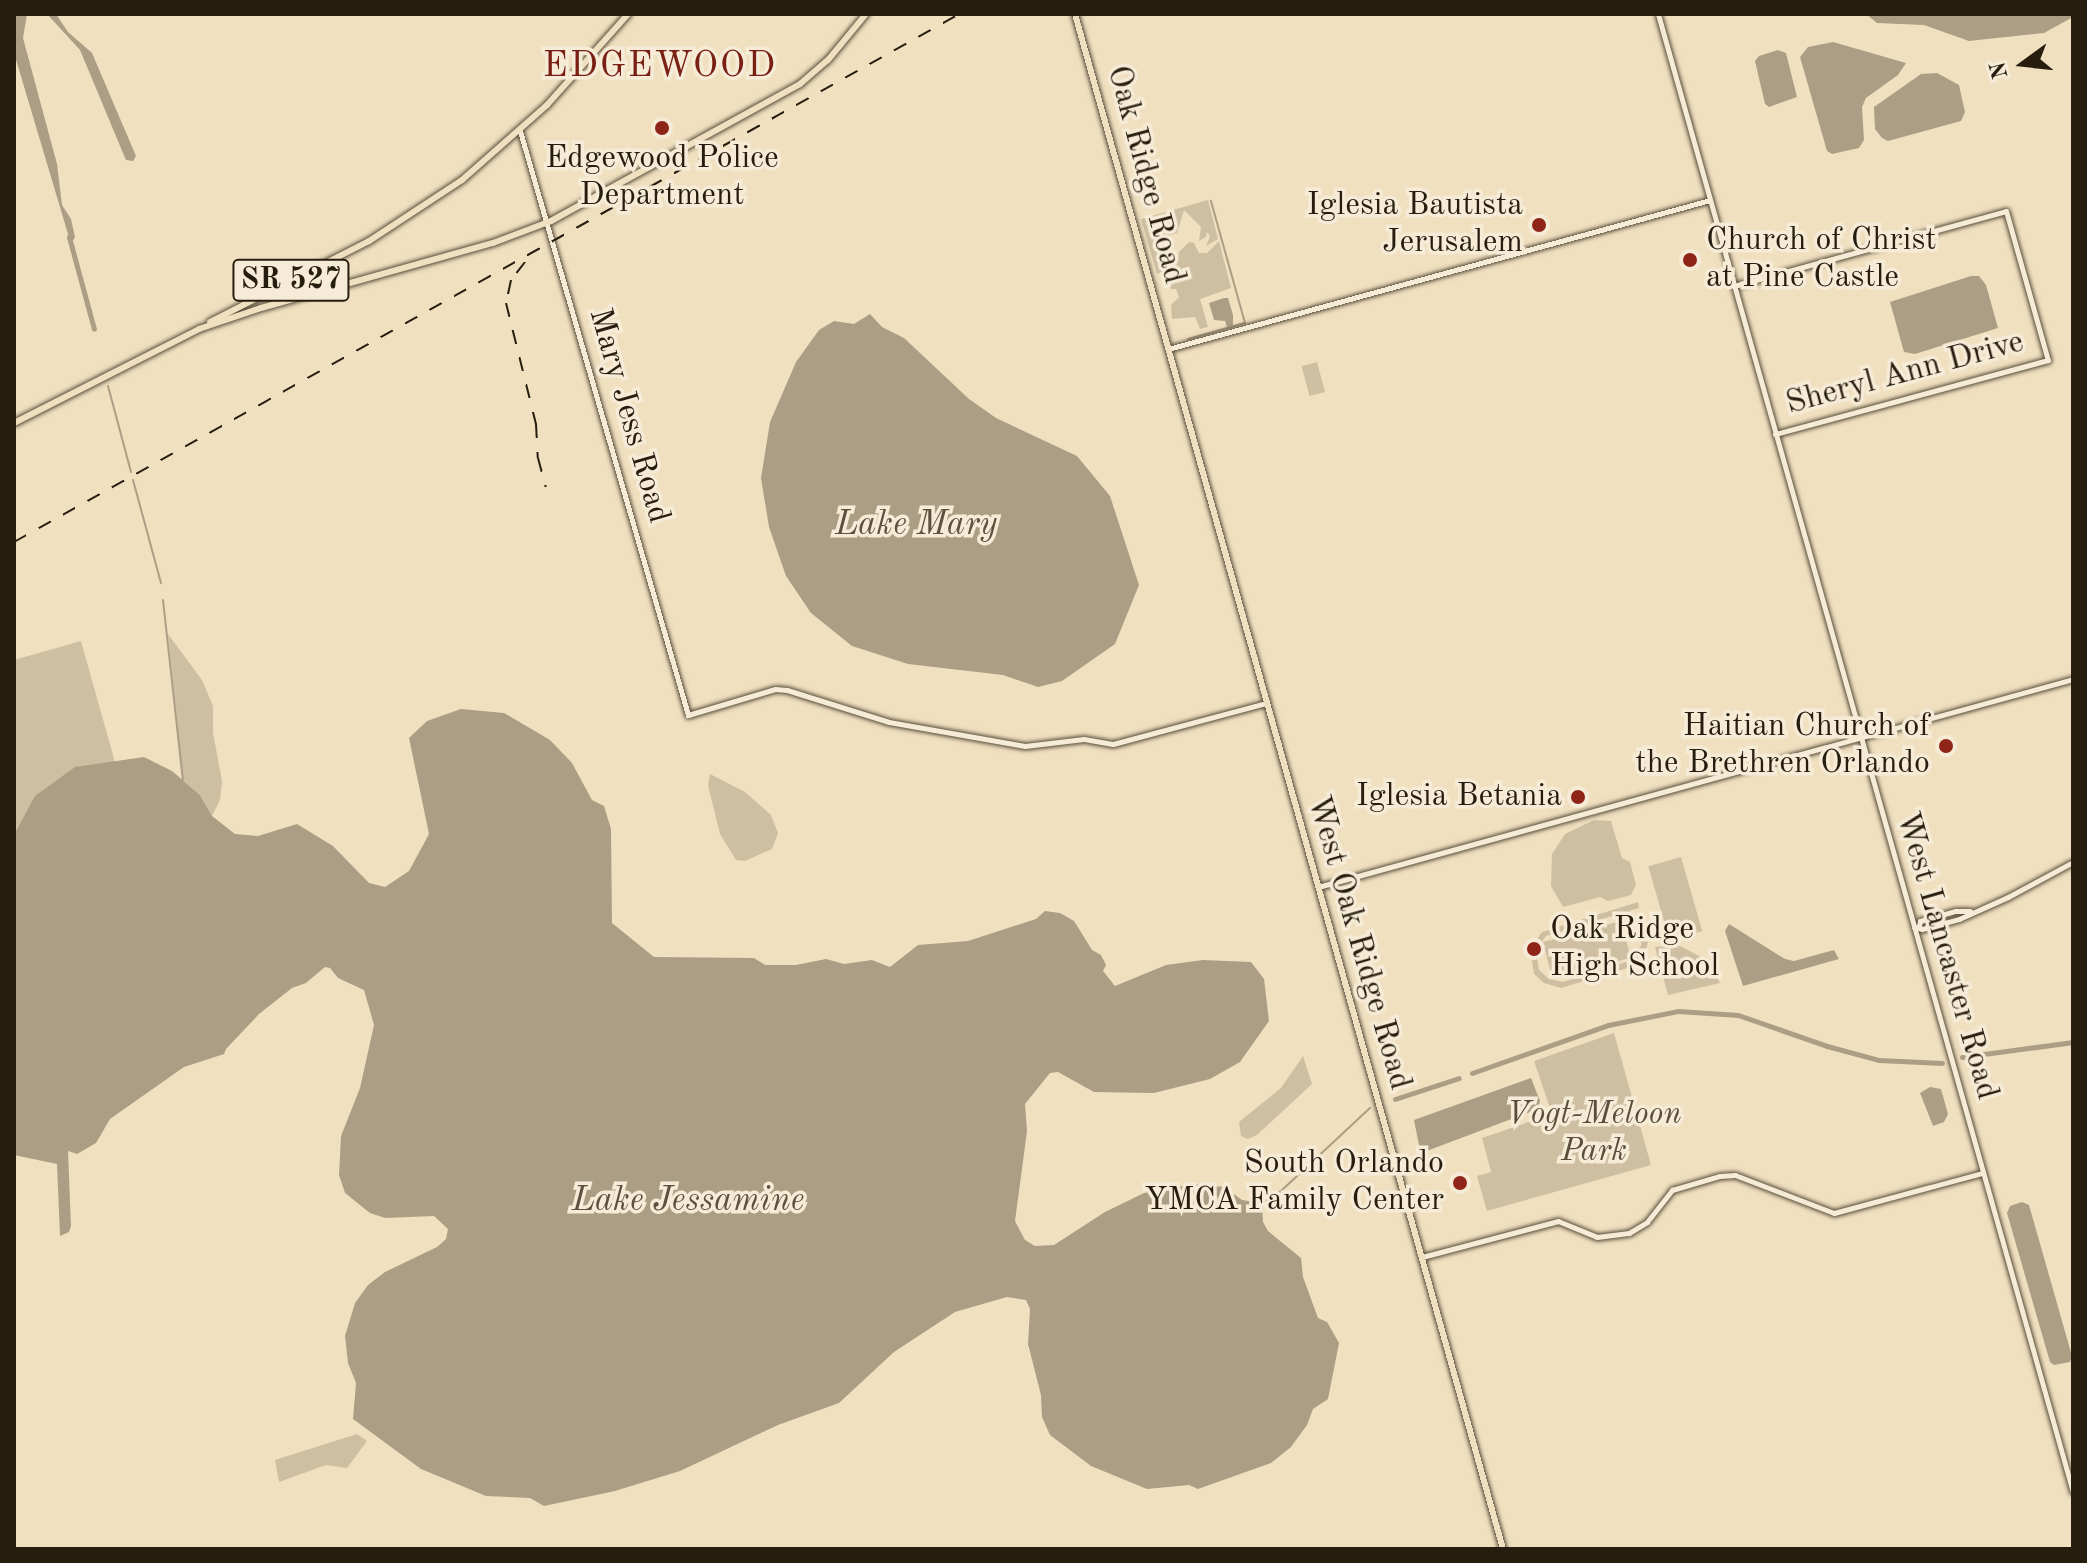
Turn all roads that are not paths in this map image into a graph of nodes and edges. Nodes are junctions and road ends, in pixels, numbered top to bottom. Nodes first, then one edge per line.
1 (628, 14) edge
2 (866, 14) edge
3 (1075, 14) edge
4 (1658, 14) edge
5 (520, 131) junction
6 (1711, 200) junction
7 (546, 223) junction
8 (1734, 286) junction
9 (199, 329) junction
10 (1168, 349) junction
11 (14, 423) edge
12 (1775, 434) junction
13 (2073, 679) edge
14 (1266, 703) junction
15 (1859, 738) junction
16 (2073, 862) edge
17 (1317, 887) junction
18 (1916, 926) junction
19 (1982, 1173) junction
20 (1421, 1258) junction
21 (2073, 1492) edge
22 (1503, 1549) edge

1 - 5 main road, SR 527
2 - 7 main road, SR 527
3 - 10 main road, Oak Ridge Road
4 - 6 street, West Lancaster Road
5 - 7 street, Mary Jess Road
5 - 9 main road, SR 527
6 - 8 street, West Lancaster Road
6 - 10 street
7 - 9 main road, SR 527
7 - 14 street, Mary Jess Road
8 - 12 street, West Lancaster Road
8 - 12 street, Sheryl Ann Drive
9 - 11 main road, SR 527
10 - 14 main road, West Oak Ridge Road
12 - 15 street, West Lancaster Road
13 - 15 street
14 - 17 main road, West Oak Ridge Road
15 - 17 street
15 - 18 street, West Lancaster Road
16 - 18 street
17 - 20 main road, West Oak Ridge Road
18 - 19 street, West Lancaster Road
19 - 20 street
19 - 21 street, West Lancaster Road
20 - 22 main road, West Oak Ridge Road

